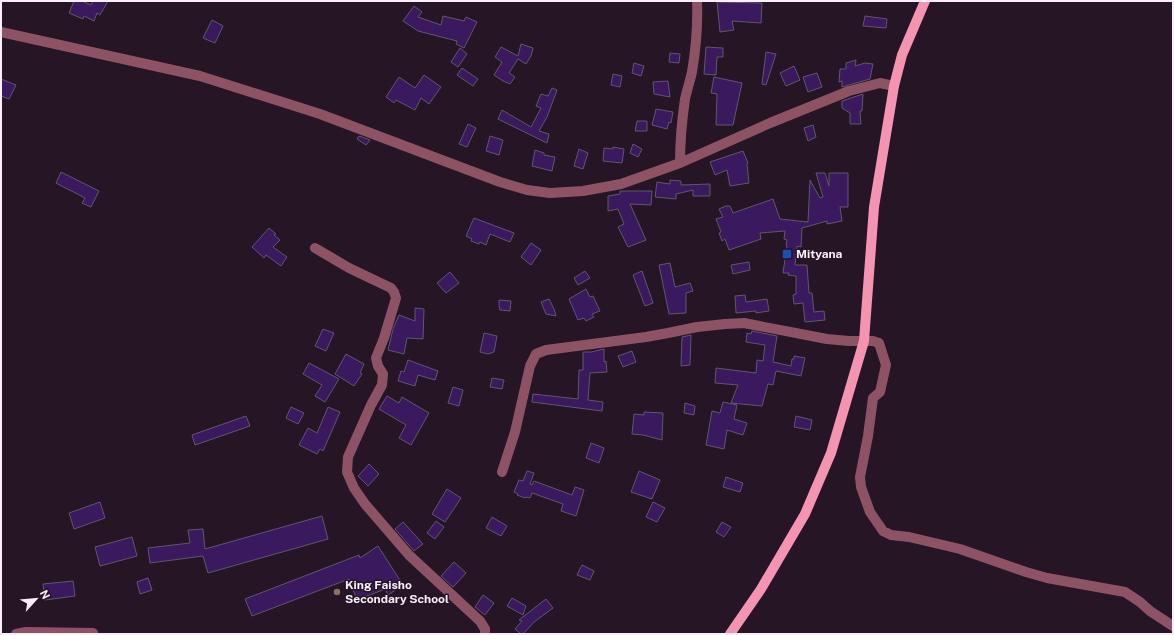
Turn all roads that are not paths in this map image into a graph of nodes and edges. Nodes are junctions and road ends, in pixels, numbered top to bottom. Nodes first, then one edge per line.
1 (697, 1) edge
2 (925, 1) edge
3 (1, 32) edge
4 (894, 86) junction
5 (680, 163) junction
6 (314, 248) dead end
7 (864, 341) junction
8 (502, 472) dead end
9 (1173, 626) edge
10 (93, 633) dead end
11 (16, 634) edge
12 (485, 634) edge
13 (730, 634) edge

1 - 5 street
2 - 4 main road
3 - 5 street
4 - 5 street
4 - 7 main road
6 - 12 street
7 - 8 street
7 - 9 street
7 - 13 main road
10 - 11 street

